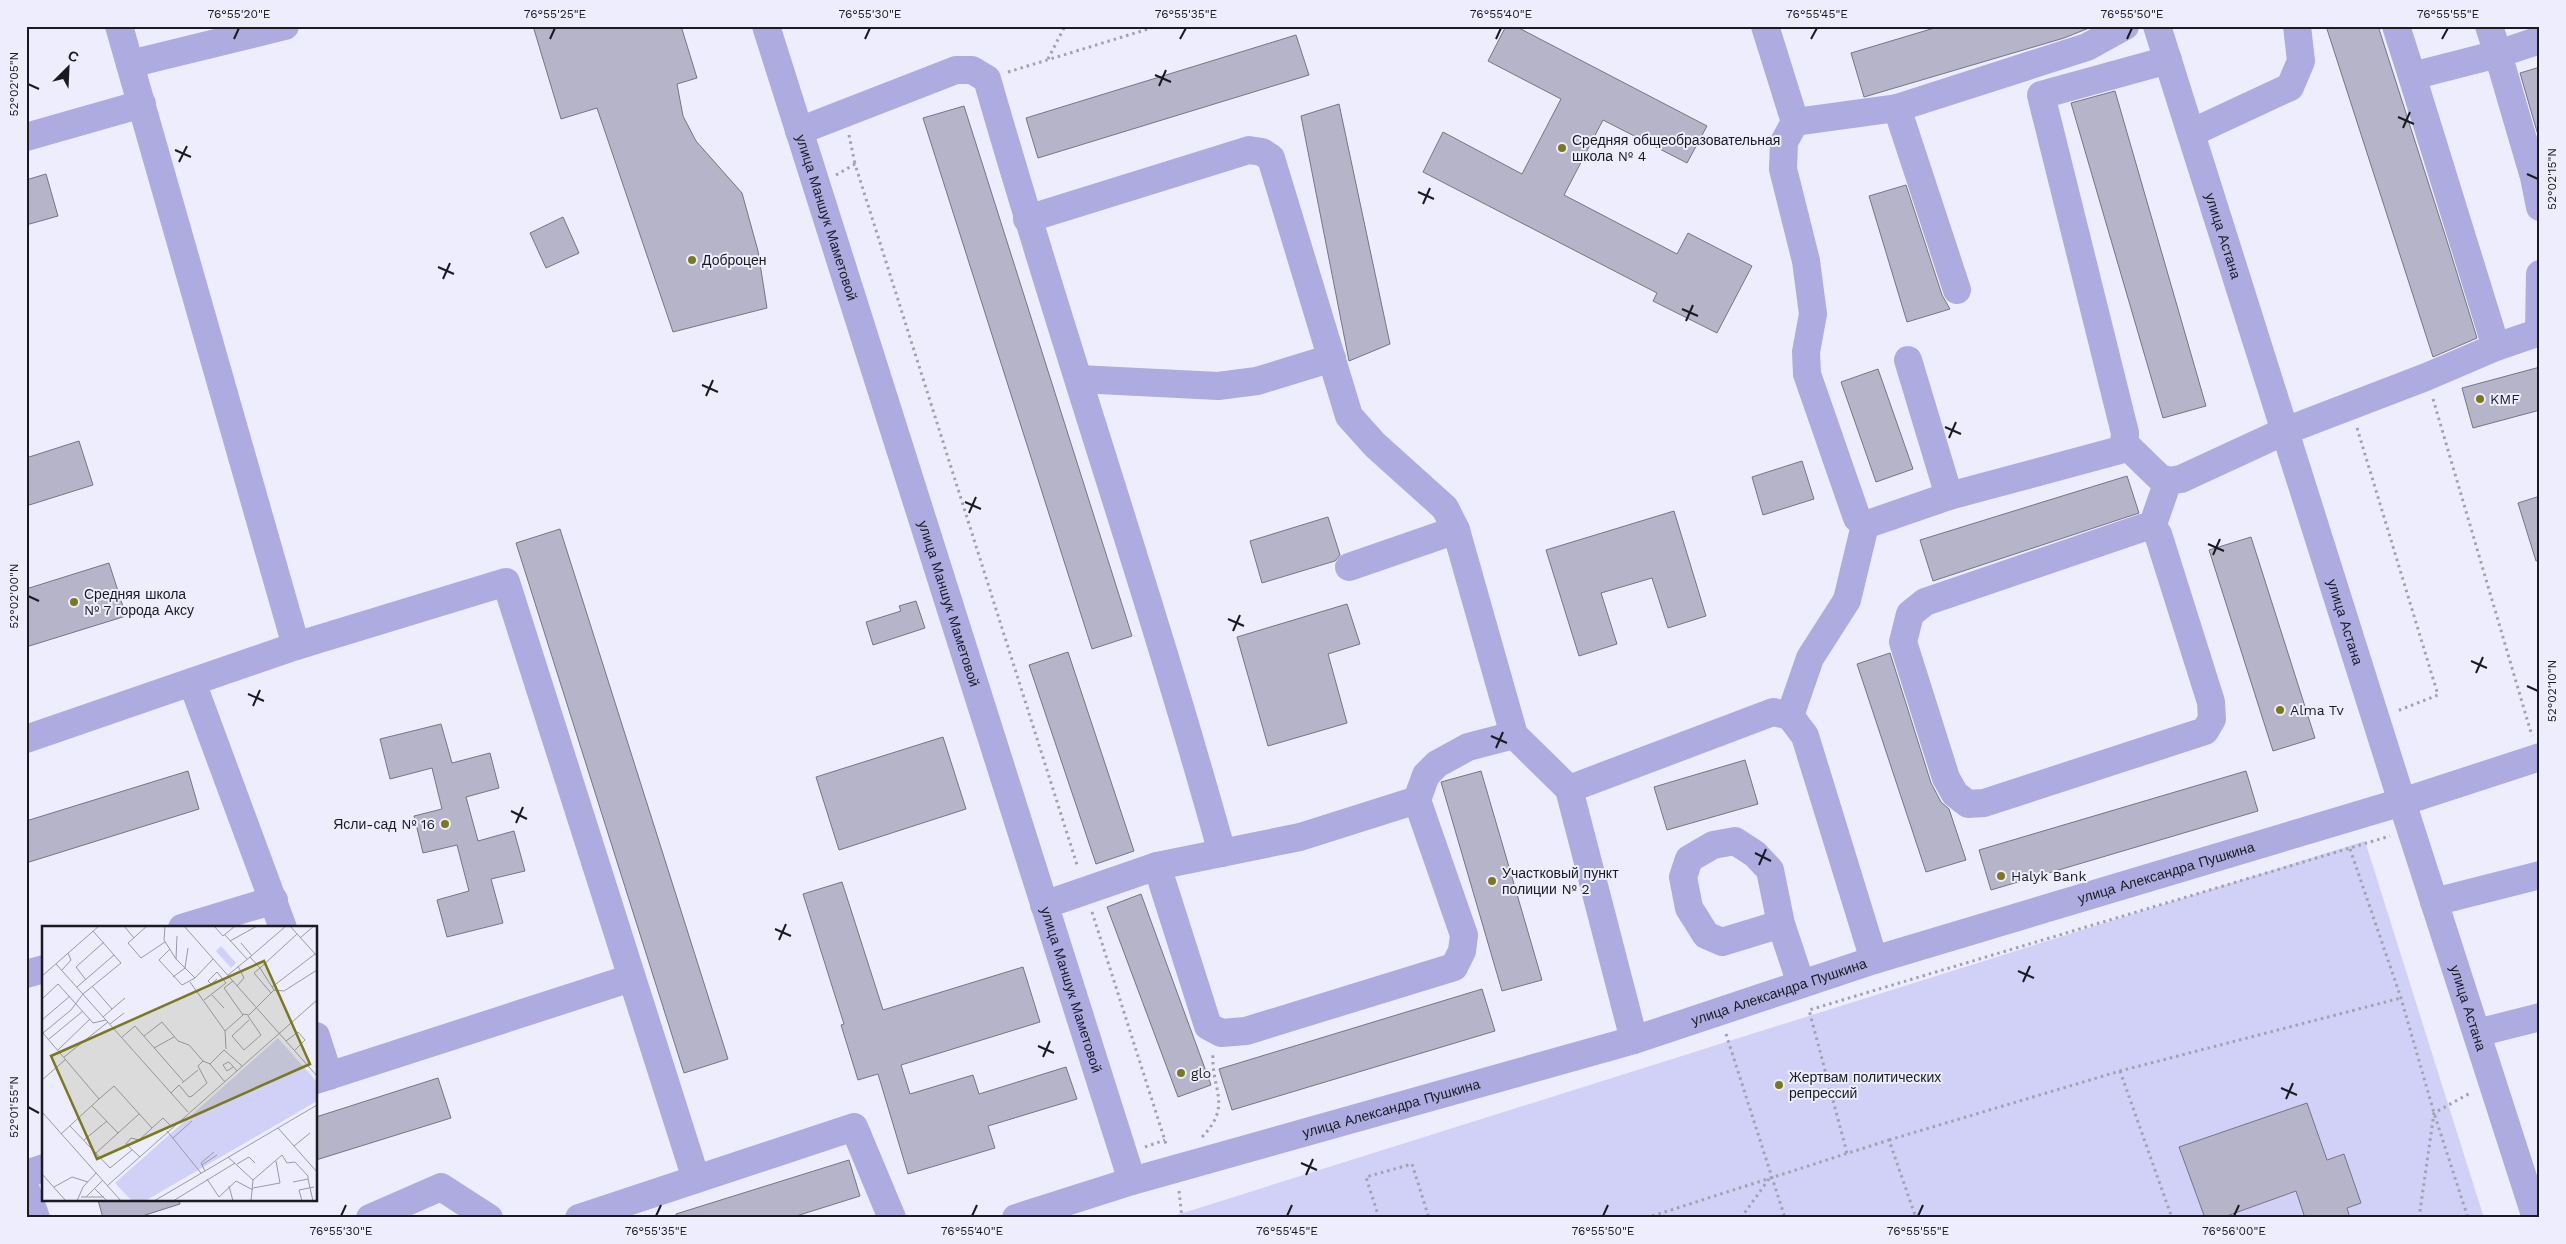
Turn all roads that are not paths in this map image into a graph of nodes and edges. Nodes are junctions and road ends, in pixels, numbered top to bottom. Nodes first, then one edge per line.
1 (119, 26) edge
2 (285, 26) edge
3 (766, 26) edge
4 (1765, 26) edge
5 (2125, 26) edge
6 (2157, 26) edge
7 (2297, 26) edge
8 (2396, 26) edge
9 (2489, 26) edge
10 (2084, 36) edge
11 (2540, 40) edge
12 (2498, 54) junction
13 (2168, 60) junction
14 (130, 64) junction
15 (2412, 76) junction
16 (142, 104) junction
17 (1898, 108) junction
18 (1796, 122) junction
19 (799, 131) junction
20 (2191, 133) junction
21 (26, 137) edge
22 (2540, 207) edge
23 (1027, 219) junction
24 (1956, 290) dead end
25 (2539, 290) edge
26 (2540, 332) edge
27 (2496, 347) junction
28 (1332, 358) junction
29 (1908, 360) dead end
30 (1079, 379) junction
31 (2285, 431) junction
32 (2124, 443) junction
33 (2168, 482) junction
34 (1949, 496) junction
35 (1865, 525) junction
36 (2152, 527) junction
37 (1456, 530) junction
38 (1349, 567) dead end
39 (296, 646) junction
40 (192, 682) junction
41 (1790, 716) junction
42 (1514, 735) junction
43 (26, 739) edge
44 (2539, 757) edge
45 (1569, 789) junction
46 (1417, 800) junction
47 (2402, 802) junction
48 (1222, 853) junction
49 (1157, 866) junction
50 (2540, 875) edge
51 (274, 900) junction
52 (2434, 902) junction
53 (1044, 905) junction
54 (1781, 924) dead end
55 (189, 926) edge
56 (282, 926) edge
57 (1874, 960) junction
58 (42, 970) edge
59 (26, 974) edge
60 (631, 978) junction
61 (1801, 984) junction
62 (2540, 1017) edge
63 (2477, 1034) junction
64 (1634, 1040) junction
65 (318, 1050) edge
66 (322, 1078) edge
67 (42, 1169) edge
68 (26, 1174) edge
69 (696, 1179) junction
70 (1132, 1181) junction
71 (26, 1190) edge
72 (36, 1218) edge
73 (370, 1218) edge
74 (489, 1218) edge
75 (579, 1218) edge
76 (892, 1218) edge
77 (1016, 1218) edge
78 (2536, 1218) edge

1 - 14 street
2 - 14 street
3 - 19 street, улица Маншук Маметовой
4 - 18 street
5 - 10 street
6 - 13 street, улица Астана
7 - 20 street
8 - 15 street
9 - 12 street
10 - 17 street
11 - 12 street
12 - 15 street
12 - 22 street
13 - 20 street, улица Астана
13 - 32 street
14 - 16 street
15 - 27 street
16 - 21 street
16 - 39 street
17 - 18 street
17 - 24 street
18 - 35 street
19 - 23 street
19 - 53 street, улица Маншук Маметовой
20 - 31 street, улица Астана
23 - 28 street
23 - 30 street
25 - 26 street
26 - 27 street
27 - 31 street
28 - 30 street
28 - 37 street
29 - 34 street
30 - 48 street
31 - 33 street
31 - 47 street, улица Астана
32 - 33 street
32 - 34 street
33 - 36 street
34 - 35 street
35 - 41 street
36 - 36 street
37 - 38 street
37 - 42 street
39 - 40 street
39 - 60 street
40 - 43 street
40 - 51 street
41 - 45 street
41 - 57 street
42 - 45 street
42 - 46 street
44 - 47 street, улица Александра Пушкина
45 - 64 street
46 - 48 street
46 - 49 street
47 - 52 street, улица Астана
47 - 57 street, улица Александра Пушкина
48 - 49 street
49 - 53 street
50 - 52 street
51 - 55 street
51 - 56 street
52 - 63 street, улица Астана
53 - 70 street, улица Маншук Маметовой
54 - 61 street
57 - 61 street, улица Александра Пушкина
58 - 59 street
60 - 66 street
60 - 69 street
61 - 64 street, улица Александра Пушкина
62 - 63 street
63 - 78 street, улица Астана
64 - 70 street, улица Александра Пушкина
65 - 66 street
67 - 68 street
69 - 75 street
69 - 76 street
70 - 77 street, улица Александра Пушкина
71 - 72 street
73 - 74 street

